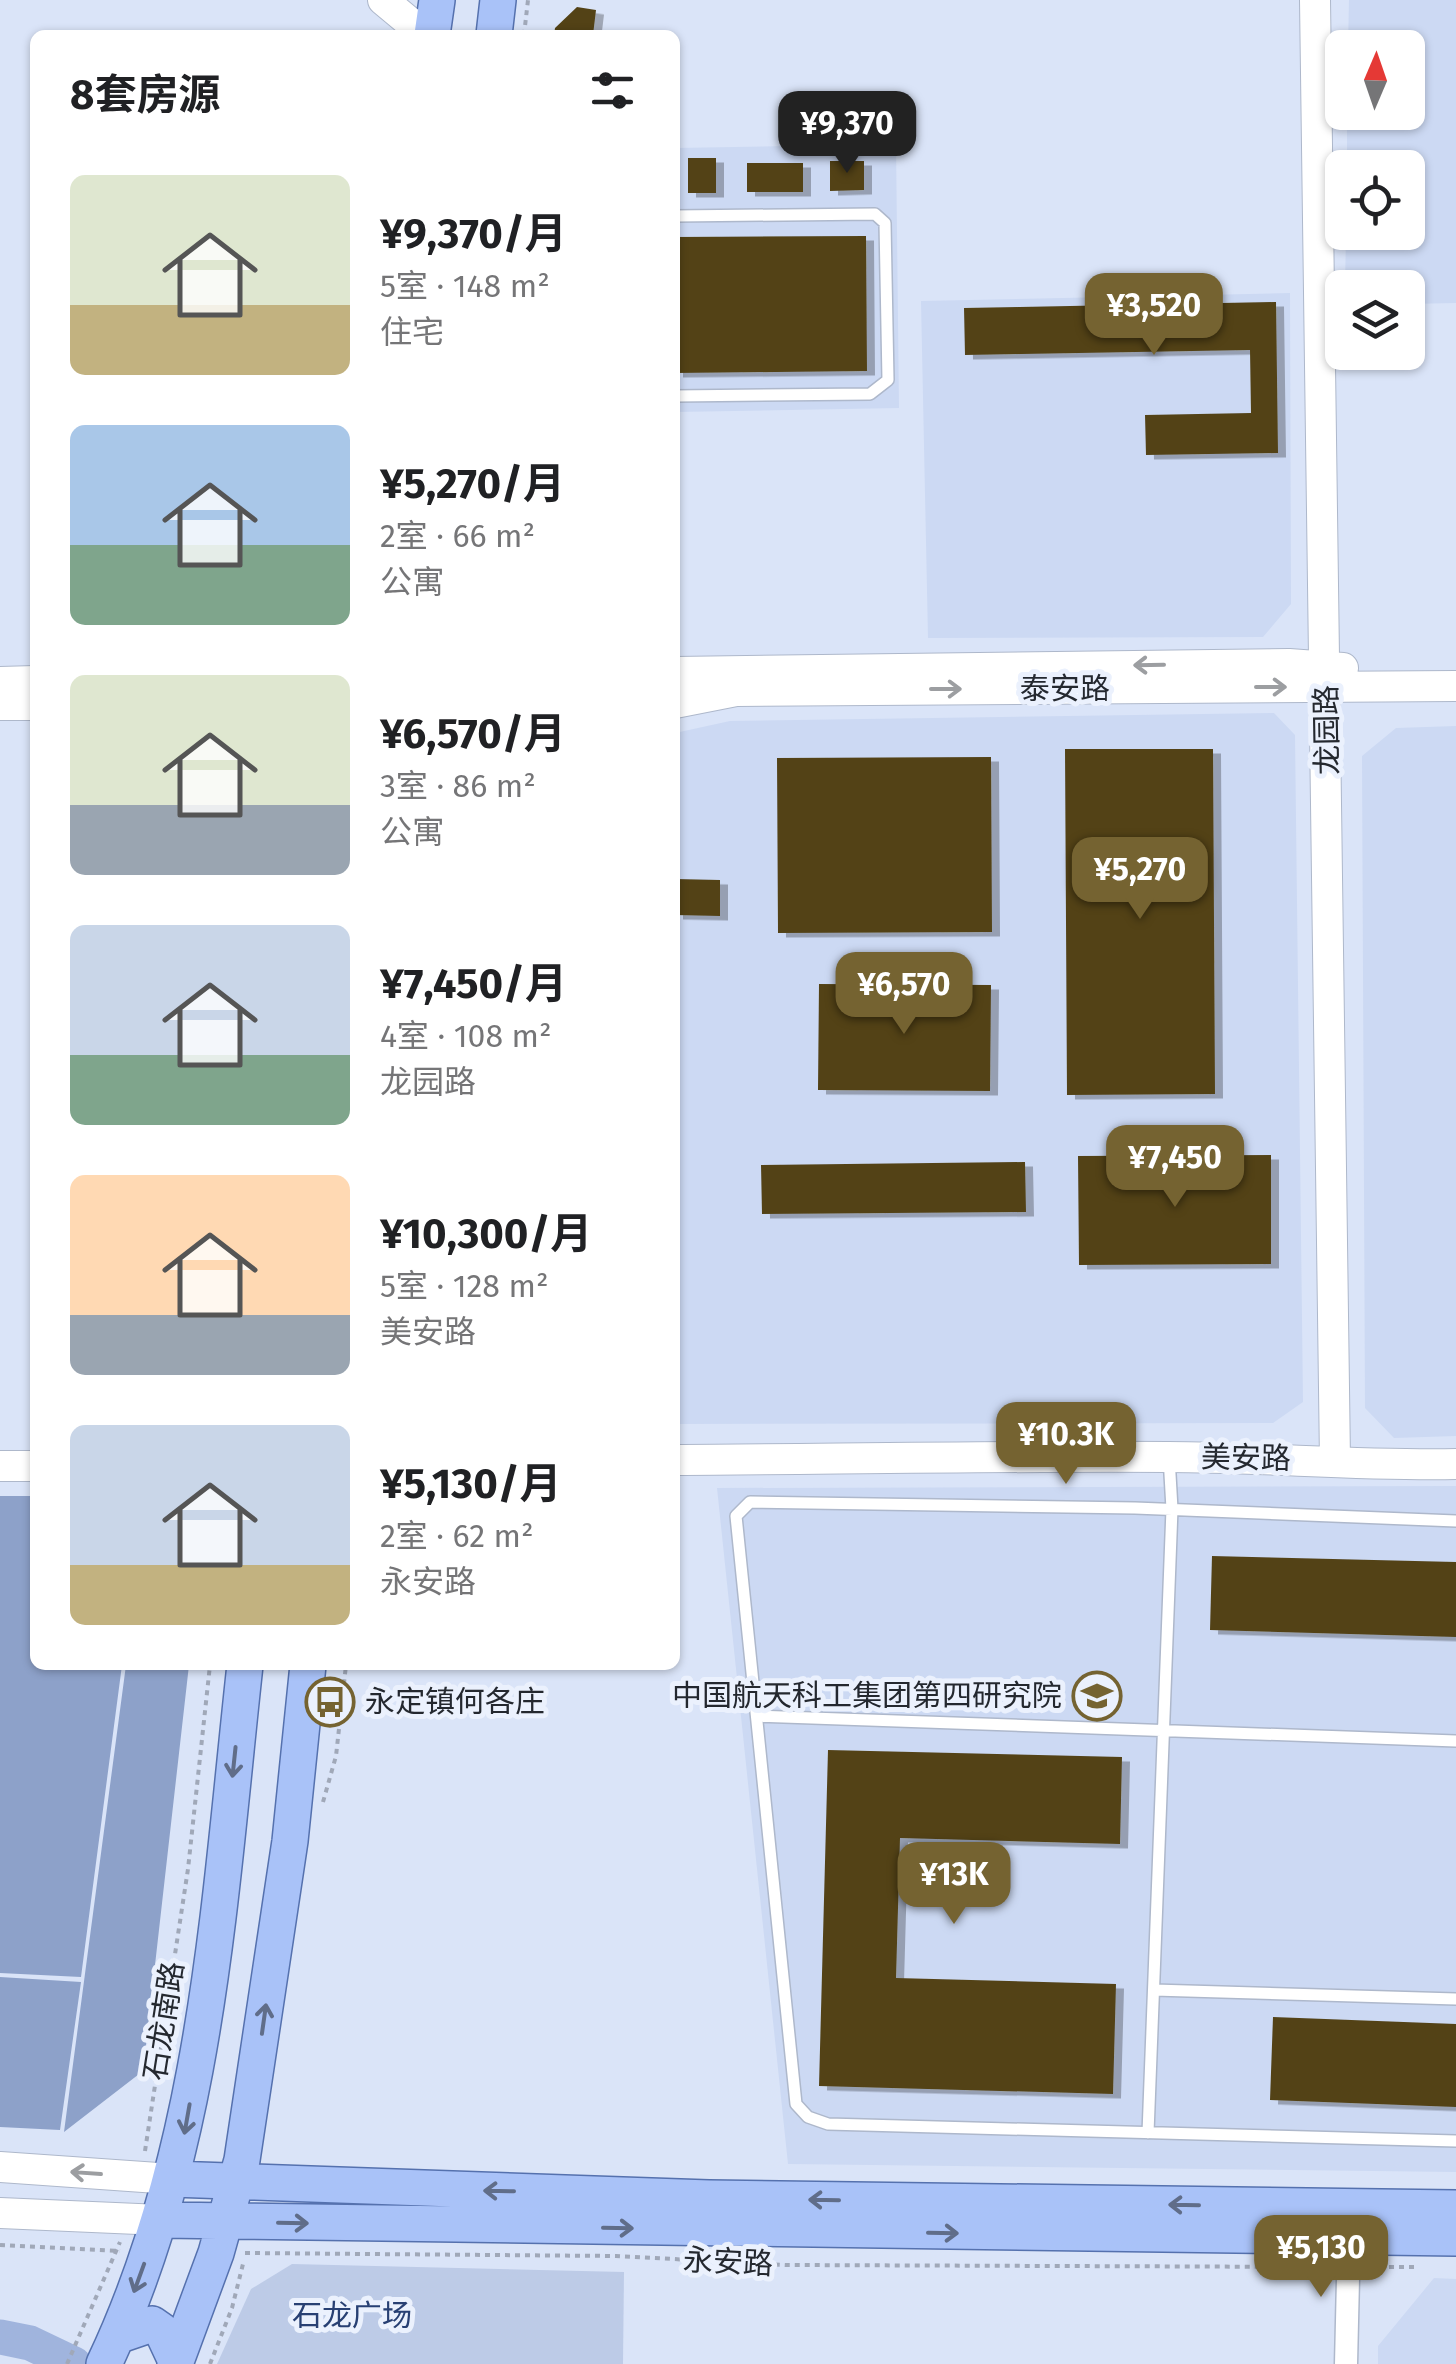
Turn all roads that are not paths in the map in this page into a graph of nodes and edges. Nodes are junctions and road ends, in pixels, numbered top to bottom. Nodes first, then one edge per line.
1 (383, 0) edge
2 (436, 0) edge
3 (498, 0) edge
4 (1315, 0) edge
5 (423, 30) edge
6 (430, 30) edge
7 (495, 30) edge
8 (680, 216) edge
9 (680, 396) edge
10 (1456, 668) edge
11 (680, 672) edge
12 (1326, 677) junction
13 (30, 681) edge
14 (0, 682) edge
15 (1456, 686) edge
16 (680, 702) edge
17 (0, 705) edge
18 (30, 705) edge
19 (1169, 1457) junction
20 (680, 1460) edge
21 (1335, 1461) junction
22 (1456, 1464) edge
23 (0, 1466) edge
24 (30, 1466) edge
25 (1172, 1509) junction
26 (1456, 1520) edge
27 (243, 1670) edge
28 (307, 1670) edge
29 (757, 1716) junction
30 (1164, 1729) junction
31 (1456, 1741) edge
32 (1154, 1990) junction
33 (1456, 2000) edge
34 (196, 2056) junction
35 (256, 2067) junction
36 (1148, 2132) junction
37 (1456, 2141) edge
38 (0, 2167) edge
39 (156, 2178) junction
40 (235, 2184) junction
41 (1456, 2208) edge
42 (0, 2213) edge
43 (139, 2235) junction
44 (1456, 2238) edge
45 (229, 2242) junction
46 (1348, 2252) junction
47 (103, 2340) edge
48 (187, 2363) edge
49 (1346, 2364) edge

1 - 5 street
2 - 6 main road
3 - 7 main road
4 - 12 street, 龙园路
8 - 9 lane
10 - 12 street, 泰安路
12 -> 11 street, 泰安路
12 - 15 street, 泰安路
16 -> 12 street, 泰安路
12 - 21 street, 龙园路
13 - 14 street
17 - 18 street
19 - 20 street, 美安路
19 - 21 street, 美安路
19 - 25 lane
21 - 22 street, 美安路
23 - 24 street
25 - 26 lane
25 - 29 lane
25 - 30 lane
27 -> 34 main road, 石龙南路
35 -> 28 main road
29 - 30 lane
29 - 36 lane
30 - 31 lane
30 - 32 lane
32 - 33 lane
32 - 36 lane
34 - 35 main road
34 -> 39 main road, 石龙南路
35 - 40 main road
36 - 37 lane
39 -> 38 street
39 - 40 main road, 永安路
39 - 43 main road, 石龙南路
41 -> 40 main road, 永安路
40 - 45 main road
42 - 43 street, 永安路
43 - 45 main road, 永安路
43 -> 47 main road, 石龙南路
44 - 46 main road, 永安路
45 -> 46 main road, 永安路
45 - 48 main road
46 - 49 street
47 - 48 main road

